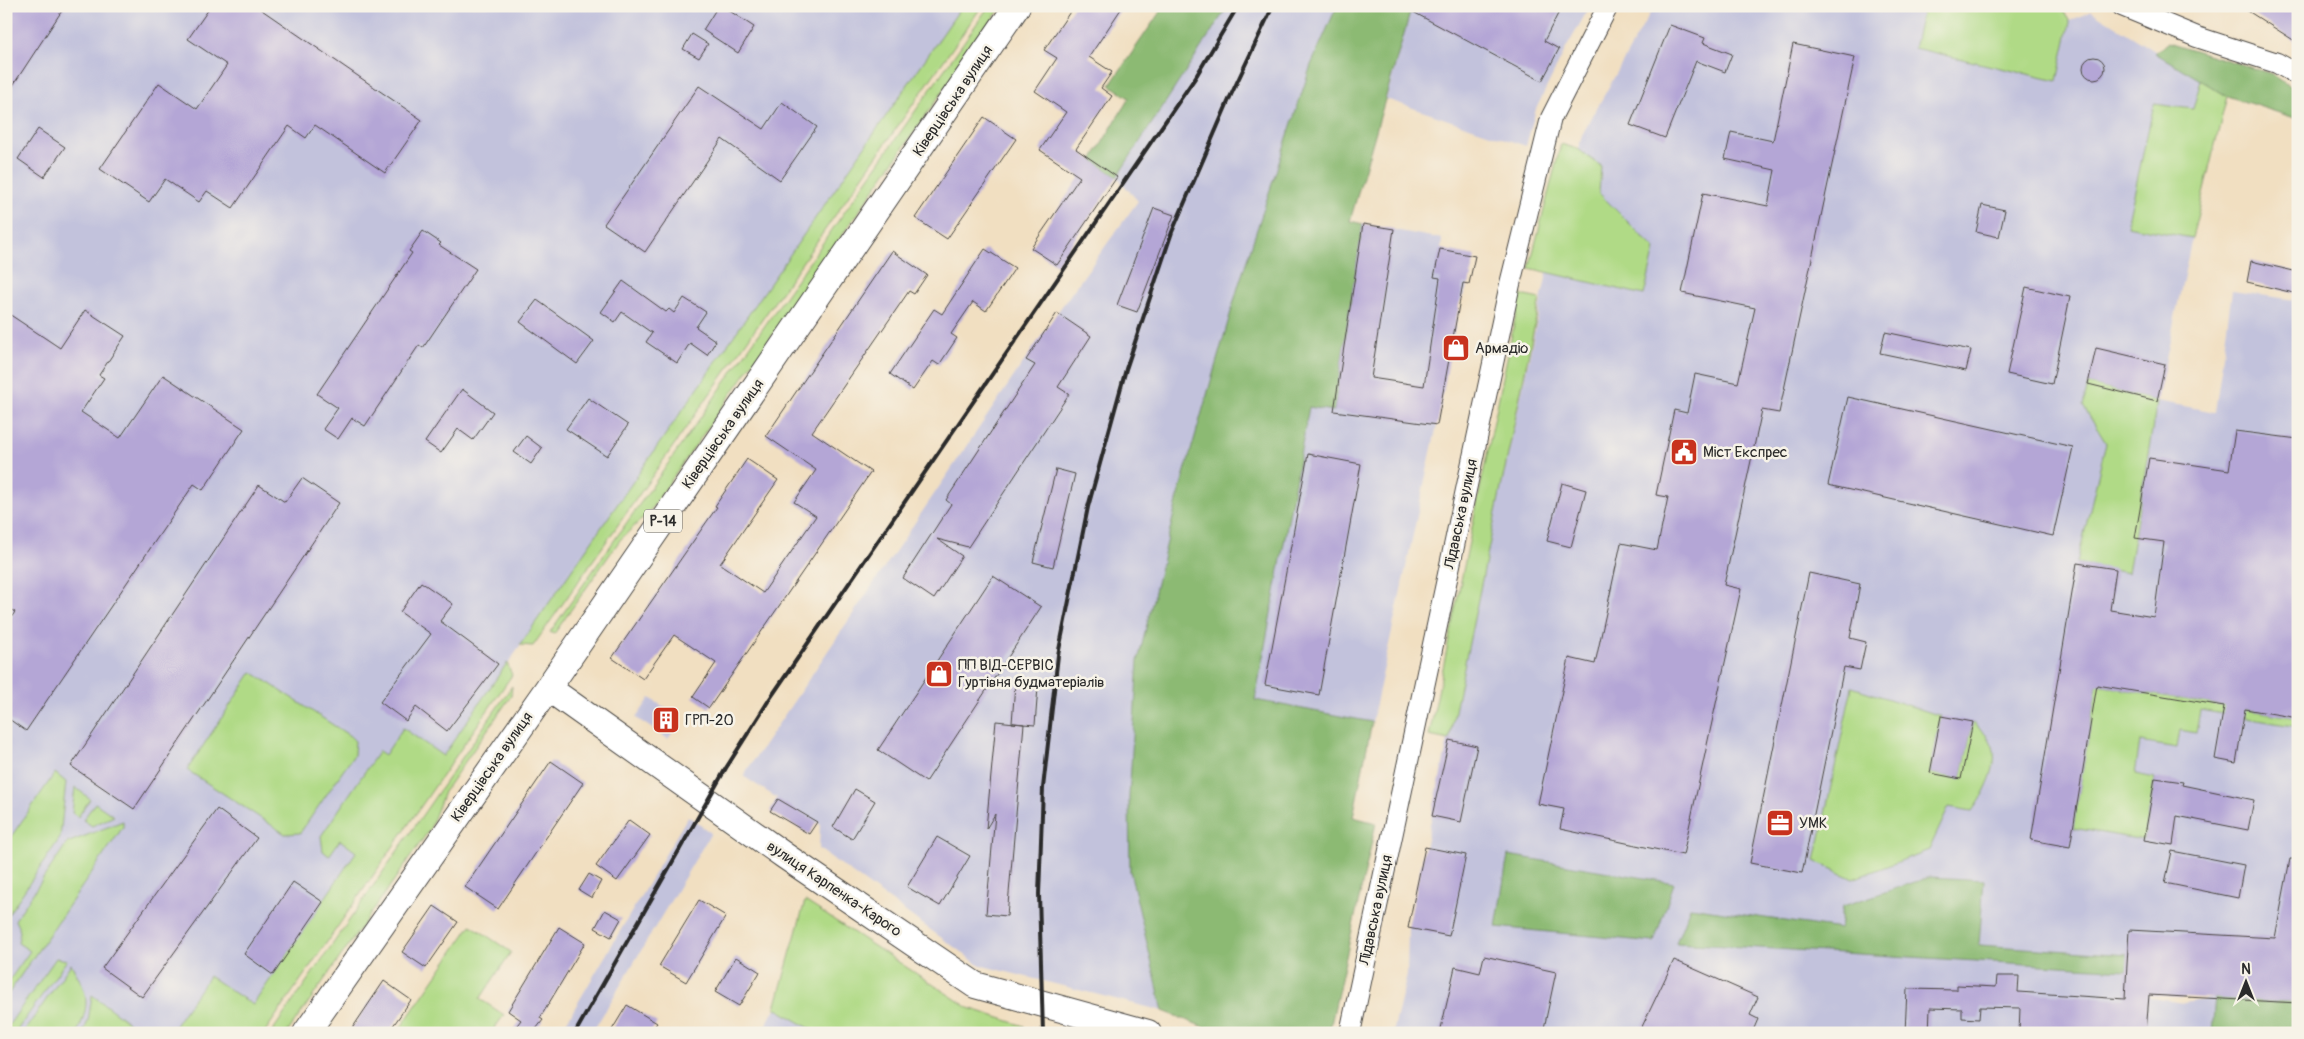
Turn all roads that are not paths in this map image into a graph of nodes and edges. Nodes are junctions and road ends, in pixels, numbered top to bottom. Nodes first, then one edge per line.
1 (1017, 6) edge
2 (1608, 6) edge
3 (2122, 6) edge
4 (2298, 75) edge
5 (548, 688) junction
6 (306, 1033) edge
7 (1148, 1033) edge
8 (1350, 1033) edge

1 - 5 main road, Ківерцівська вулиця / Р-14
2 - 8 street, Лідавська вулиця
3 - 4 street
5 - 6 main road, Ківерцівська вулиця / Р-14
5 - 7 main road, вулиця Карпенка-Карого

